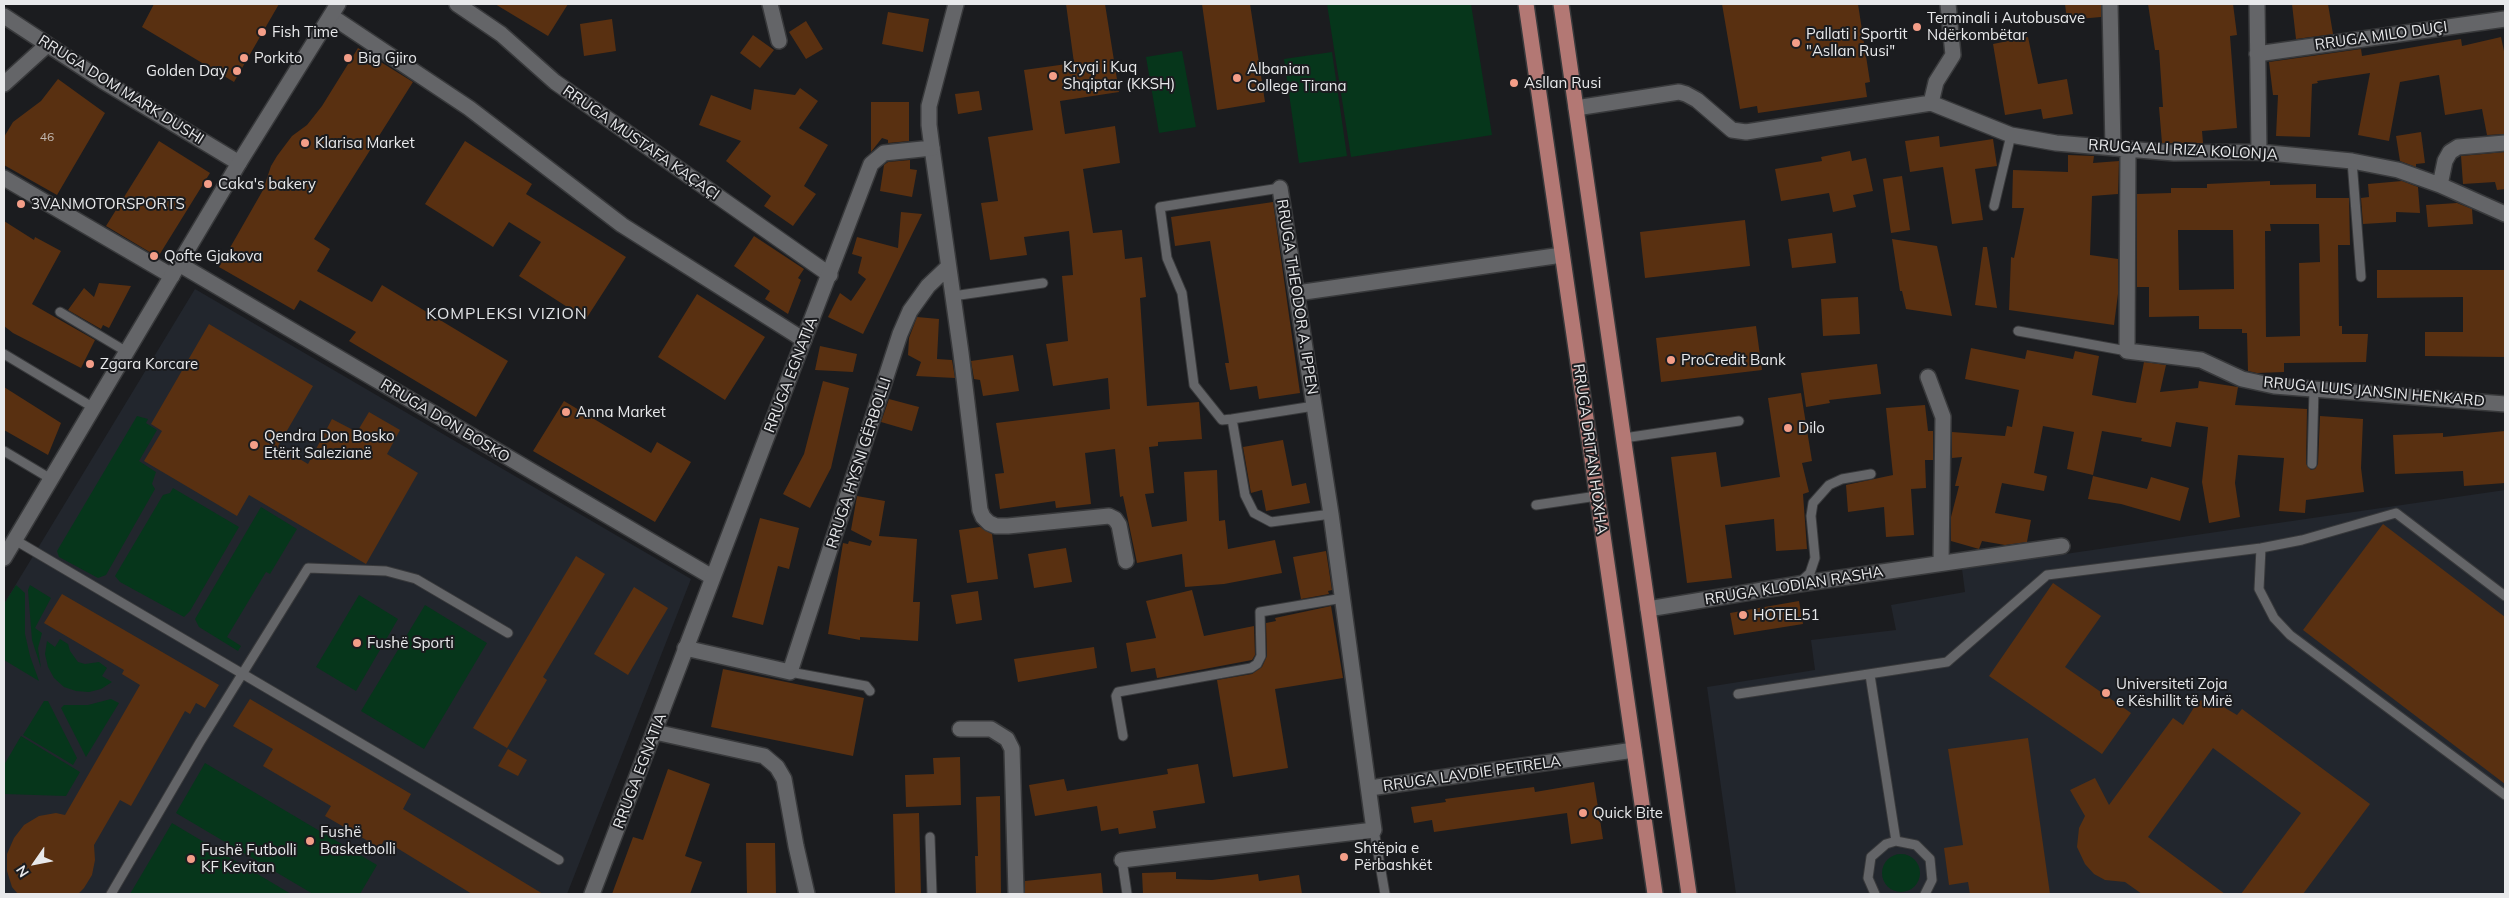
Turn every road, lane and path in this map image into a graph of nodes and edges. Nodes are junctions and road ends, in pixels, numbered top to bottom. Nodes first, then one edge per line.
1 (457, 4) edge
2 (770, 4) edge
3 (956, 4) edge
4 (1526, 4) edge
5 (1561, 4) edge
6 (1948, 4) edge
7 (2110, 4) edge
8 (2256, 4) edge
9 (334, 10) edge
10 (4, 16) edge
11 (2505, 18) edge
12 (779, 41) dead end
13 (47, 45) junction
14 (2257, 54) junction
15 (4, 84) edge
16 (1931, 103) junction
17 (1576, 108) junction
18 (2012, 135) junction
19 (2505, 143) edge
20 (932, 148) junction
21 (2113, 148) junction
22 (2128, 149) junction
23 (2258, 152) junction
24 (2352, 161) junction
25 (239, 163) junction
26 (4, 178) edge
27 (2440, 185) junction
28 (1280, 188) joint
29 (1994, 206) dead end
30 (2505, 214) edge
31 (1562, 255) junction
32 (948, 267) junction
33 (176, 270) junction
34 (830, 275) junction
35 (2361, 277) dead end
36 (1043, 283) dead end
37 (1297, 293) junction
38 (953, 296) junction
39 (60, 312) dead end
40 (2018, 331) dead end
41 (804, 340) junction
42 (2127, 351) junction
43 (127, 352) junction
44 (4, 354) edge
45 (1928, 377) dead end
46 (2314, 388) junction
47 (2505, 404) edge
48 (1314, 406) junction
49 (94, 408) junction
50 (1232, 419) junction
51 (1739, 421) dead end
52 (1624, 438) junction
53 (4, 452) edge
54 (2312, 464) dead end
55 (1871, 474) dead end
56 (51, 479) junction
57 (1597, 496) junction
58 (1536, 506) dead end
59 (1332, 514) junction
60 (14, 540) junction
61 (2062, 546) dead end
62 (2261, 548) junction
63 (4, 558) edge
64 (1126, 561) dead end
65 (1941, 563) junction
66 (712, 577) junction
67 (1799, 584) junction
68 (2505, 596) edge
69 (1343, 598) junction
70 (1648, 609) junction
71 (508, 633) dead end
72 (685, 648) junction
73 (790, 672) junction
74 (242, 674) junction
75 (1870, 675) junction
76 (870, 691) dead end
77 (1738, 694) dead end
78 (960, 729) dead end
79 (655, 732) junction
80 (1123, 736) dead end
81 (1634, 750) junction
82 (1370, 788) junction
83 (2505, 795) edge
84 (1374, 830) junction
85 (930, 837) dead end
86 (1896, 841) junction
87 (559, 860) dead end
88 (1122, 860) joint
89 (111, 894) edge
90 (592, 894) edge
91 (807, 894) edge
92 (932, 894) edge
93 (1016, 894) edge
94 (1127, 894) edge
95 (1385, 894) edge
96 (1655, 894) edge
97 (1689, 894) edge
98 (1875, 894) edge
99 (1924, 894) edge

1 - 34 street, RRUGA MUSTAFA KAÇAÇI
2 - 12 street
3 - 20 street
4 - 31 main road, RRUGA DRITAN HOXHA
5 - 17 main road
6 - 16 street
7 - 21 street
8 - 14 street
9 - 25 street
9 - 41 street
10 - 13 street, RRUGA DOM MARK DUSHI
11 - 14 street, RRUGA MILO DUÇI
13 - 15 street
13 - 25 street, RRUGA DOM MARK DUSHI
14 - 23 street
16 - 17 street
16 - 18 street, RRUGA ALI RIZA KOLONJA
17 - 52 main road
18 - 21 street, RRUGA ALI RIZA KOLONJA
18 - 29 lane
19 - 27 street
20 - 32 street
20 - 34 street, RRUGA EGNATIA
21 - 22 street, RRUGA ALI RIZA KOLONJA
22 - 23 street, RRUGA ALI RIZA KOLONJA
22 - 42 street
23 - 24 street, RRUGA ALI RIZA KOLONJA
24 - 27 street, RRUGA ALI RIZA KOLONJA
24 - 35 lane
25 - 33 street
26 - 33 street, RRUGA DON BOSKO
27 - 30 street, RRUGA ALI RIZA KOLONJA
28 - 37 street, RRUGA THEODOR A. IPPEN
28 - 50 lane, RRUGA THEODOR A. IPPEN
31 - 37 street
31 - 57 main road, RRUGA DRITAN HOXHA
32 - 38 street
32 - 73 street, RRUGA HYSNI GËRBOLLI
33 - 43 street
33 - 66 street, RRUGA DON BOSKO
34 - 41 street, RRUGA EGNATIA
36 - 38 lane
37 - 48 street, RRUGA THEODOR A. IPPEN
38 - 64 street
39 - 43 lane
40 - 42 lane, RRUGA LUIS JANSIN HENKARD
41 - 66 street, RRUGA EGNATIA
42 - 46 street, RRUGA LUIS JANSIN HENKARD
43 - 49 street
44 - 49 lane
45 - 65 street
46 - 47 street, RRUGA LUIS JANSIN HENKARD
46 - 54 lane
48 - 50 lane, RRUGA THEODOR A. IPPEN
48 - 59 street, RRUGA THEODOR A. IPPEN
49 - 56 street
50 - 59 lane
51 - 52 lane
52 - 70 main road
53 - 56 lane
55 - 67 lane
56 - 60 street
57 - 58 lane
57 - 81 main road, RRUGA DRITAN HOXHA
59 - 69 street, RRUGA THEODOR A. IPPEN
60 - 63 street
60 - 74 lane
61 - 65 street, RRUGA KLODIAN RASHA
62 - 68 lane
62 - 75 lane
62 - 83 lane
65 - 67 street, RRUGA KLODIAN RASHA
66 - 72 street, RRUGA EGNATIA
67 - 70 street, RRUGA KLODIAN RASHA
69 - 80 lane
69 - 82 street, RRUGA THEODOR A. IPPEN
70 - 97 main road
71 - 74 lane
72 - 73 street
72 - 79 street, RRUGA EGNATIA
73 - 76 lane
74 - 87 lane
74 - 89 lane
75 - 77 lane
75 - 86 lane
78 - 93 street
79 - 90 street, RRUGA EGNATIA
79 - 91 street
81 - 82 street, RRUGA LAVDIE PETRELA
81 - 96 main road, RRUGA DRITAN HOXHA
82 - 84 street, RRUGA LAVDIE PETRELA
84 - 88 street
84 - 95 lane
85 - 92 lane
86 - 98 lane
86 - 99 lane
88 - 94 lane

